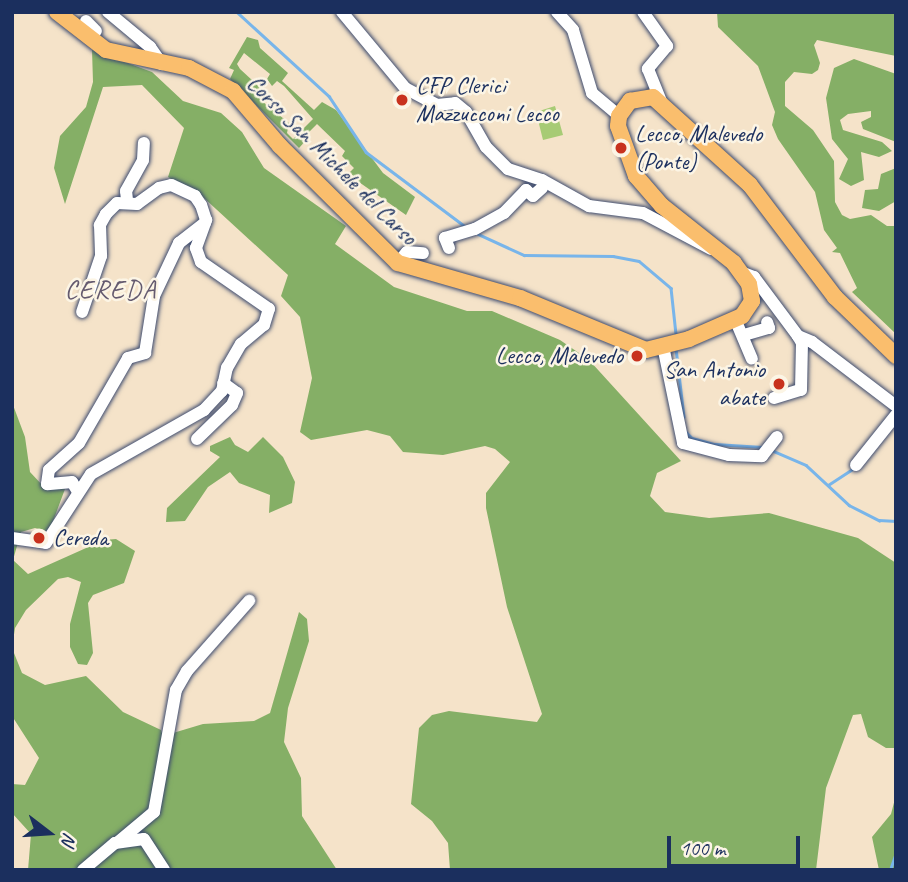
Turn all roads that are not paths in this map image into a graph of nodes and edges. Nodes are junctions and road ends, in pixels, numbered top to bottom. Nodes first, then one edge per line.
1 (57, 12) edge
2 (108, 12) edge
3 (342, 12) edge
4 (557, 12) edge
5 (643, 12) edge
6 (86, 21) dead end
7 (96, 31) dead end
8 (162, 64) junction
9 (661, 102) junction
10 (619, 116) junction
11 (144, 143) dead end
12 (542, 188) dead end
13 (127, 200) junction
14 (205, 223) junction
15 (449, 247) dead end
16 (722, 252) junction
17 (423, 253) dead end
18 (398, 263) junction
19 (741, 272) junction
20 (82, 312) dead end
21 (782, 317) junction
22 (735, 319) junction
23 (744, 335) junction
24 (798, 336) junction
25 (663, 346) junction
26 (896, 356) edge
27 (752, 359) dead end
28 (223, 383) junction
29 (774, 398) dead end
30 (896, 406) edge
31 (896, 415) edge
32 (197, 439) dead end
33 (771, 444) dead end
34 (856, 464) dead end
35 (77, 490) junction
36 (12, 538) edge
37 (249, 601) dead end
38 (118, 842) junction
39 (83, 870) edge
40 (164, 870) edge

1 - 8 main road, Corso San Michele del Carso
2 - 8 street
3 - 16 street
4 - 10 street
5 - 9 street
6 - 7 street
8 - 18 main road, Corso San Michele del Carso
9 - 10 main road
9 - 26 main road
10 - 16 main road
11 - 13 street
12 - 15 street
13 - 14 street
13 - 20 street
14 - 28 street
14 - 35 street
16 - 19 main road
17 - 18 street
18 - 25 main road, Corso San Michele del Carso
19 - 21 street
19 - 22 main road
21 - 23 street
21 - 24 street
22 - 23 street
22 - 25 main road, Corso San Michele del Carso
23 - 27 street
24 - 29 street
24 - 30 street
25 - 33 street
28 - 32 street
28 - 35 street
31 - 34 street
35 - 36 street
37 - 38 street
38 - 39 street
38 - 40 street

